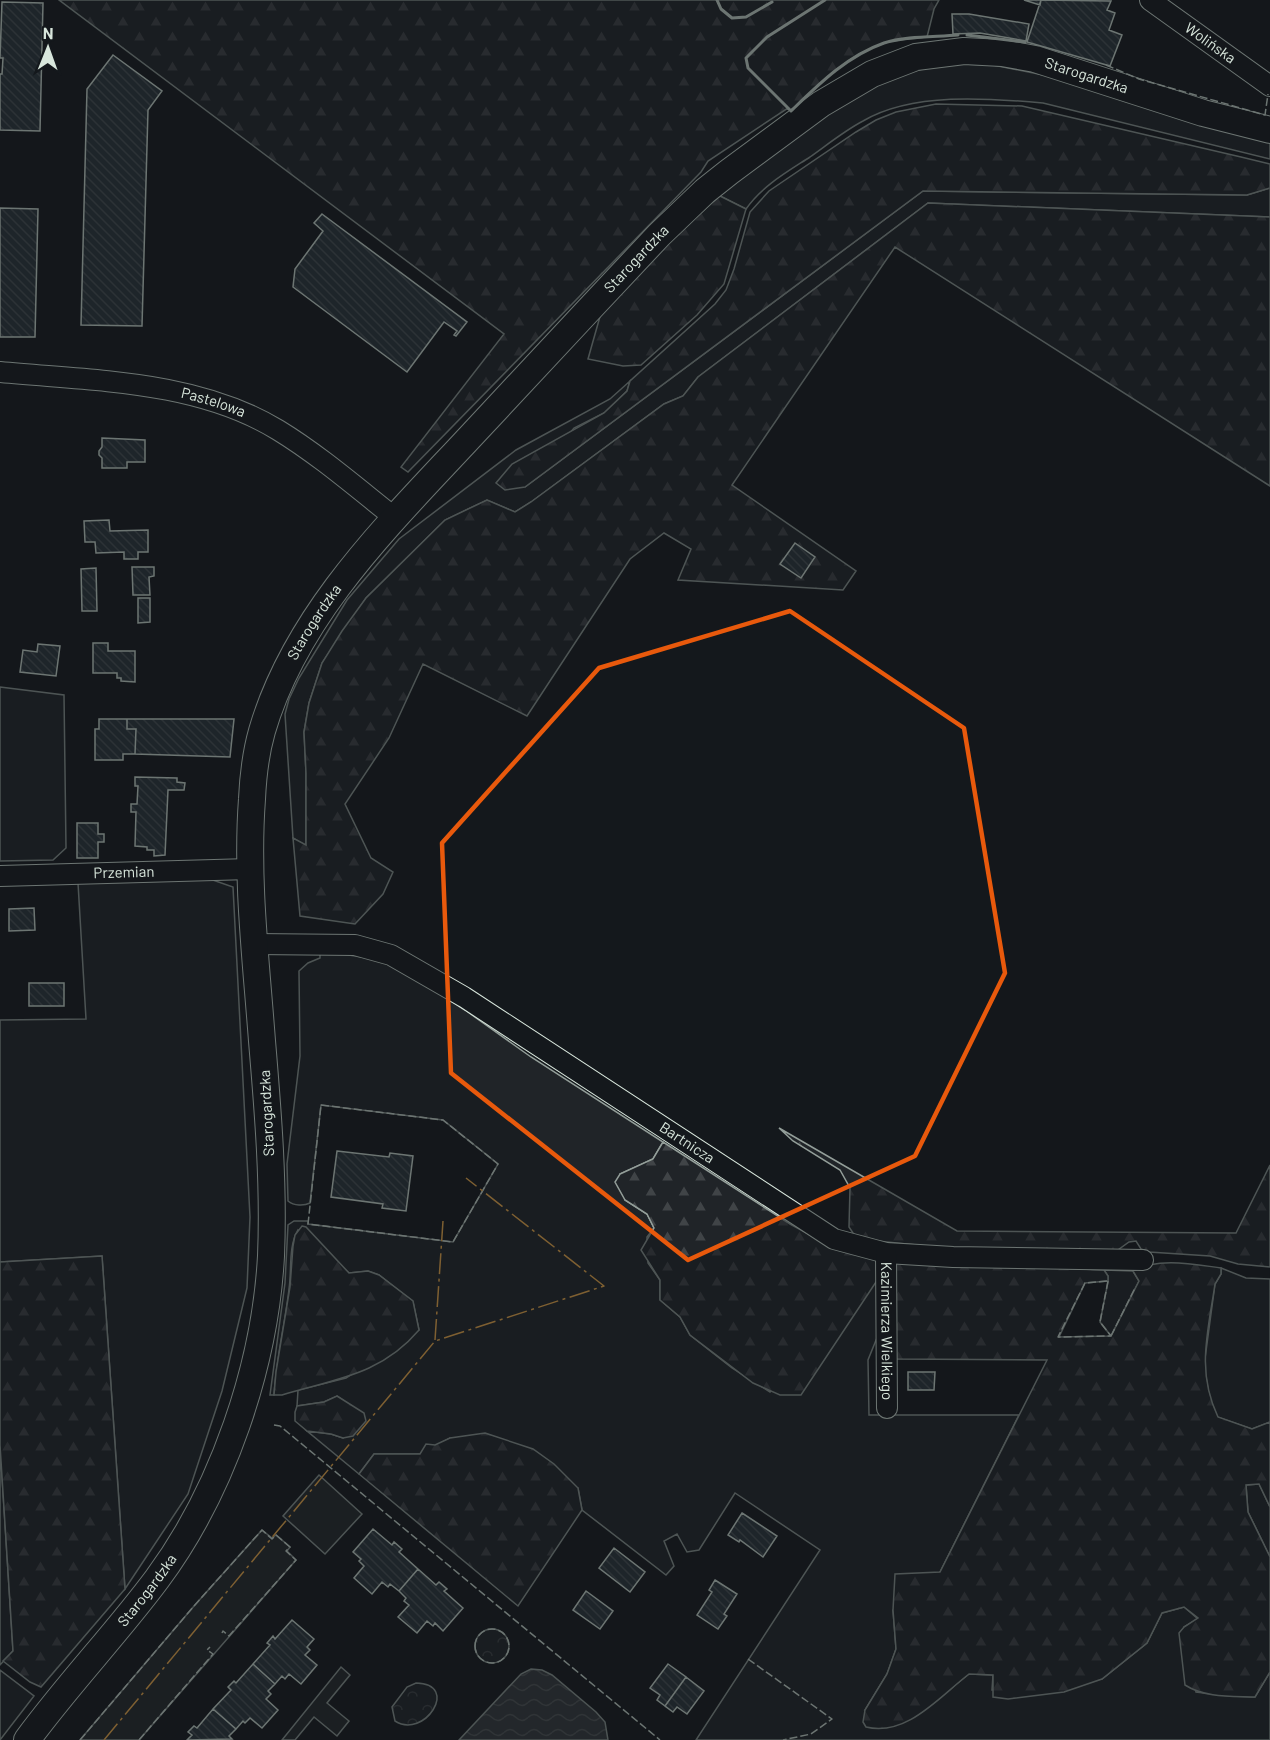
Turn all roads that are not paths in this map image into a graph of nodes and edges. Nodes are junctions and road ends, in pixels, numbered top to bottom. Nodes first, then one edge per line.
1 (1150, 0) edge
2 (1270, 86) edge
3 (1270, 130) edge
4 (0, 372) edge
5 (395, 518) junction
6 (250, 869) junction
7 (0, 876) edge
8 (255, 944) junction
9 (886, 1253) junction
10 (1143, 1260) dead end
11 (887, 1408) dead end
12 (34, 1737) edge

1 - 2 street, Wolińska
3 - 5 main road, Starogardzka
4 - 5 street, Pastelowa
5 - 6 main road, Starogardzka
6 - 7 street, Przemian
6 - 8 main road, Starogardzka
8 - 9 street, Bartnicza
8 - 12 main road, Starogardzka
9 - 10 street, Bartnicza
9 - 11 street, Kazimierza Wielkiego

